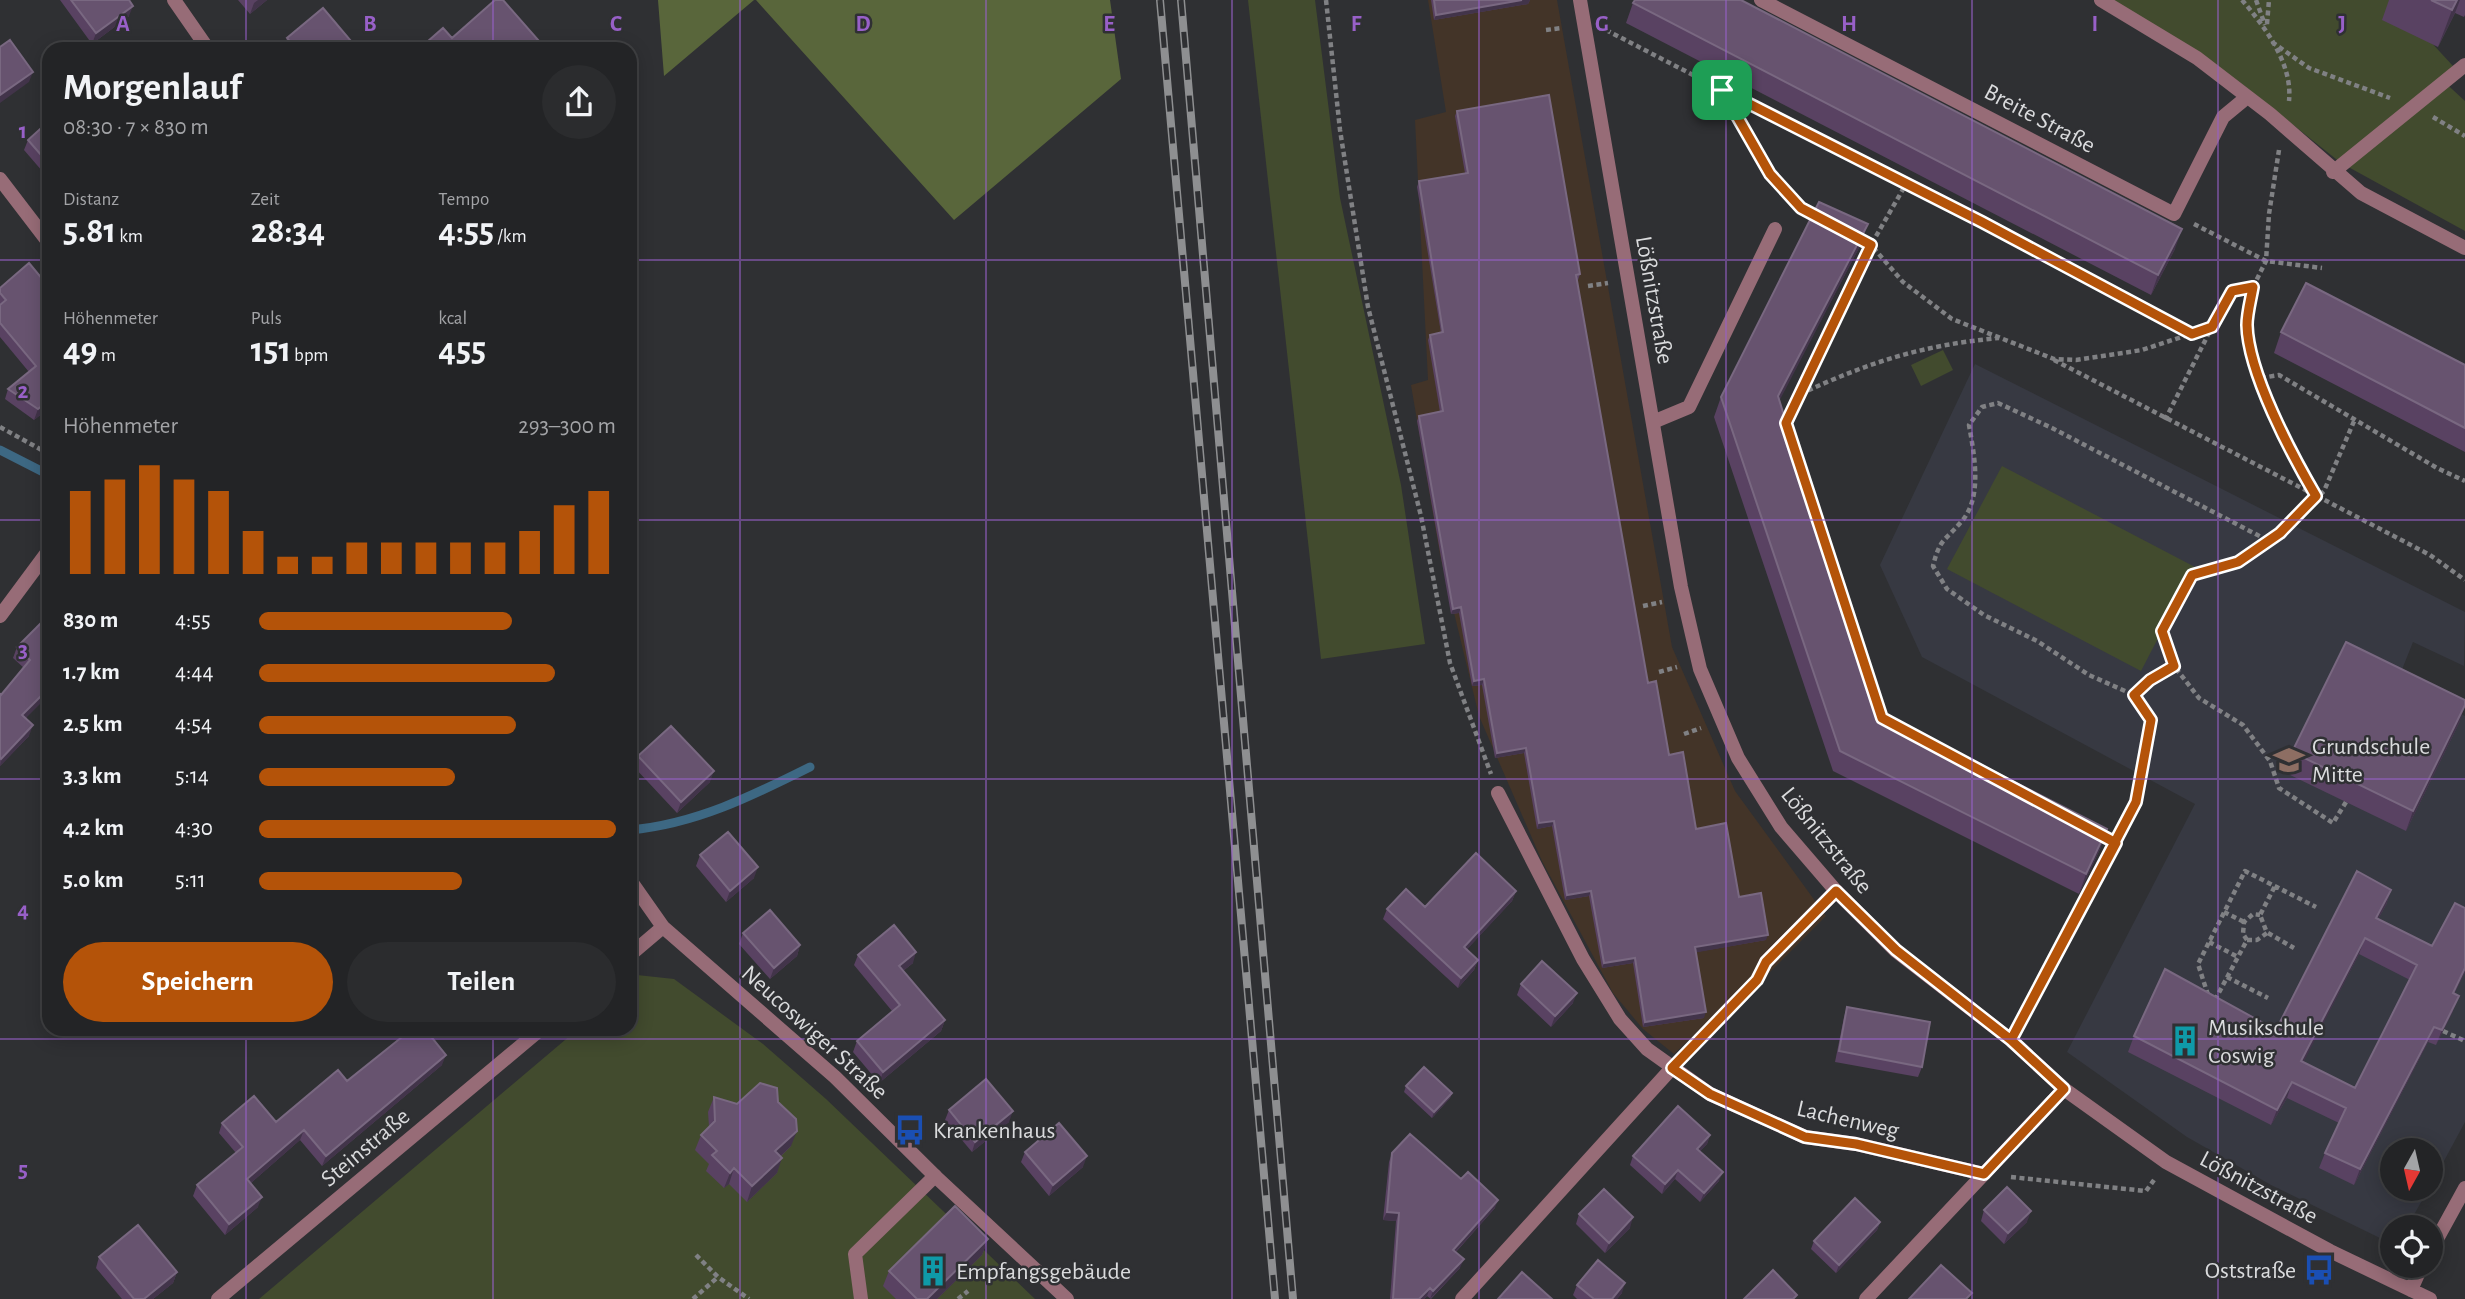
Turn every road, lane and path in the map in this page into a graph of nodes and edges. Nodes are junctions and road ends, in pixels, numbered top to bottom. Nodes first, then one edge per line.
1 (174, 0) edge
2 (1326, 0) edge
3 (1580, 0) edge
4 (1761, 0) edge
5 (2101, 0) edge
6 (2242, 0) edge
7 (2256, 0) edge
8 (2269, 0) edge
9 (1584, 20) junction
10 (2267, 29) junction
11 (203, 42) edge
12 (2272, 42) junction
13 (2465, 65) edge
14 (1722, 90) junction
15 (2246, 98) junction
16 (2416, 106) junction
17 (2286, 128) junction
18 (2465, 136) edge
19 (2333, 172) junction
20 (0, 179) edge
21 (1906, 184) junction
22 (2174, 214) junction
23 (1825, 221) edge
24 (1775, 229) dead end
25 (1848, 233) edge
26 (42, 234) edge
27 (1871, 245) junction
28 (2465, 248) edge
29 (2266, 261) junction
30 (2322, 268) dead end
31 (2253, 287) junction
32 (2212, 327) junction
33 (2192, 334) junction
34 (2000, 338) junction
35 (2054, 359) junction
36 (2261, 378) junction
37 (1799, 395) junction
38 (2356, 419) junction
39 (2165, 420) junction
40 (1653, 422) junction
41 (0, 427) edge
42 (1790, 436) edge
43 (42, 450) edge
44 (1798, 462) edge
45 (2465, 481) edge
46 (2316, 496) junction
47 (2269, 541) junction
48 (42, 559) edge
49 (2465, 580) edge
50 (0, 616) edge
51 (2174, 666) junction
52 (2134, 695) junction
53 (1894, 724) edge
54 (1498, 793) joint
55 (2346, 802) edge
56 (2093, 831) edge
57 (2116, 843) junction
58 (2275, 886) junction
59 (637, 890) edge
60 (1836, 891) junction
61 (2316, 907) dead end
62 (2224, 912) junction
63 (2260, 915) junction
64 (2244, 922) junction
65 (663, 927) junction
66 (2267, 933) junction
67 (2247, 940) junction
68 (2209, 942) junction
69 (2294, 948) dead end
70 (637, 949) edge
71 (2238, 957) junction
72 (1766, 962) joint
73 (2227, 977) junction
74 (2268, 998) dead end
75 (2444, 1031) edge
76 (533, 1036) edge
77 (2011, 1040) junction
78 (2465, 1041) edge
79 (1672, 1068) junction
80 (2064, 1089) junction
81 (2166, 1162) junction
82 (1984, 1174) junction
83 (935, 1177) junction
84 (2465, 1188) edge
85 (2443, 1228) edge
86 (696, 1255) dead end
87 (718, 1277) junction
88 (2416, 1278) edge
89 (2410, 1290) junction
90 (968, 1291) dead end
91 (218, 1299) edge
92 (693, 1299) edge
93 (749, 1299) edge
94 (861, 1299) edge
95 (958, 1299) edge
96 (1067, 1299) edge
97 (1462, 1299) edge
98 (1866, 1299) edge
99 (2430, 1299) edge

1 - 11 street
2 - 54 path
3 - 9 street, Lößnitzstraße
4 - 22 street, Breite Straße
5 - 15 street
6 - 10 path
7 - 10 path
8 - 10 path
9 - 14 path
9 - 40 street, Lößnitzstraße
10 - 12 path
12 - 16 path
12 - 17 path
13 - 16 street
14 - 21 path
14 - 23 path
15 - 17 street
15 - 22 street
16 - 18 path
16 - 19 street
17 - 19 street
17 - 29 path
19 - 28 street
20 - 26 street
21 - 27 path
21 - 33 path
22 - 29 path
24 - 40 street
25 - 27 path
27 - 34 path
27 - 37 path
29 - 30 path
29 - 31 path
31 - 32 path
31 - 36 path
32 - 33 path
32 - 39 path
33 - 35 path
34 - 35 path
34 - 37 path
35 - 39 path
36 - 38 path
36 - 46 path
37 - 42 path
38 - 45 path
38 - 46 path
39 - 46 path
40 - 60 street, Lößnitzstraße
41 - 43 path
44 - 53 path
46 - 47 path
46 - 49 path
47 - 51 path
47 - 52 path
48 - 50 street
51 - 52 path
51 - 55 path
52 - 57 path
54 - 79 street, Lachenweg
56 - 57 path
57 - 77 path
58 - 61 path
58 - 62 path
58 - 63 path
59 - 65 street, Neucoswiger Straße
60 - 72 street
60 - 77 street, Lößnitzstraße
62 - 64 path
62 - 68 path
63 - 64 path
63 - 66 path
64 - 67 path
65 - 70 street
65 - 83 street, Neucoswiger Straße
66 - 67 path
66 - 69 path
67 - 71 path
68 - 71 path
68 - 73 path
71 - 73 path
72 - 79 path
73 - 74 path
75 - 78 path
76 - 91 street, Steinstraße
77 - 80 street, Lößnitzstraße
79 - 82 street, Lachenweg
79 - 97 street
80 - 81 street, Lößnitzstraße
80 - 82 street
81 - 82 path
81 - 89 street, Lößnitzstraße
82 - 98 street
83 - 94 street
83 - 96 street, Neucoswiger Straße
84 - 85 street
86 - 87 path
87 - 92 path
87 - 93 path
88 - 89 street
89 - 99 street, Lößnitzstraße
90 - 95 path

